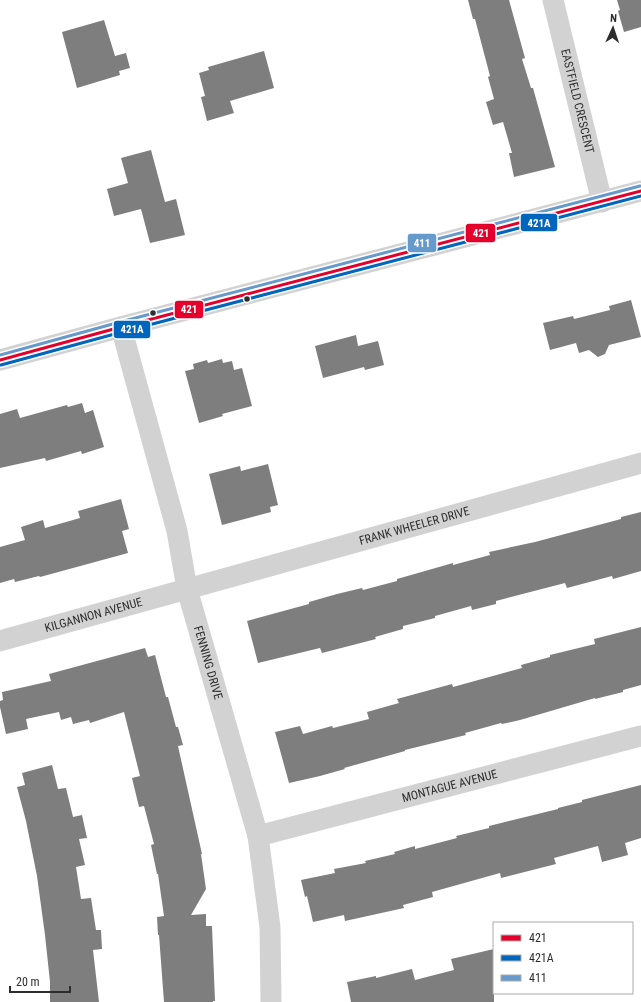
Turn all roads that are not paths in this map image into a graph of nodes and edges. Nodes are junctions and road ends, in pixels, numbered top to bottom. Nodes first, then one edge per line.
1 (553, 0) edge
2 (641, 192) edge
3 (602, 202) junction
4 (121, 327) junction
5 (0, 360) edge
6 (641, 463) edge
7 (187, 589) junction
8 (0, 641) edge
9 (641, 736) edge
10 (258, 836) junction
11 (271, 1002) edge

1 - 3 street, EASTFIELD CRESCENT
2 - 3 street
3 - 4 street
4 - 5 street
4 - 7 street, FENNING DRIVE
6 - 7 street, FRANK WHEELER DRIVE
7 - 8 street, KILGANNON AVENUE
7 - 10 street, FENNING DRIVE
9 - 10 street, MONTAGUE AVENUE
10 - 11 street, FENNING DRIVE

